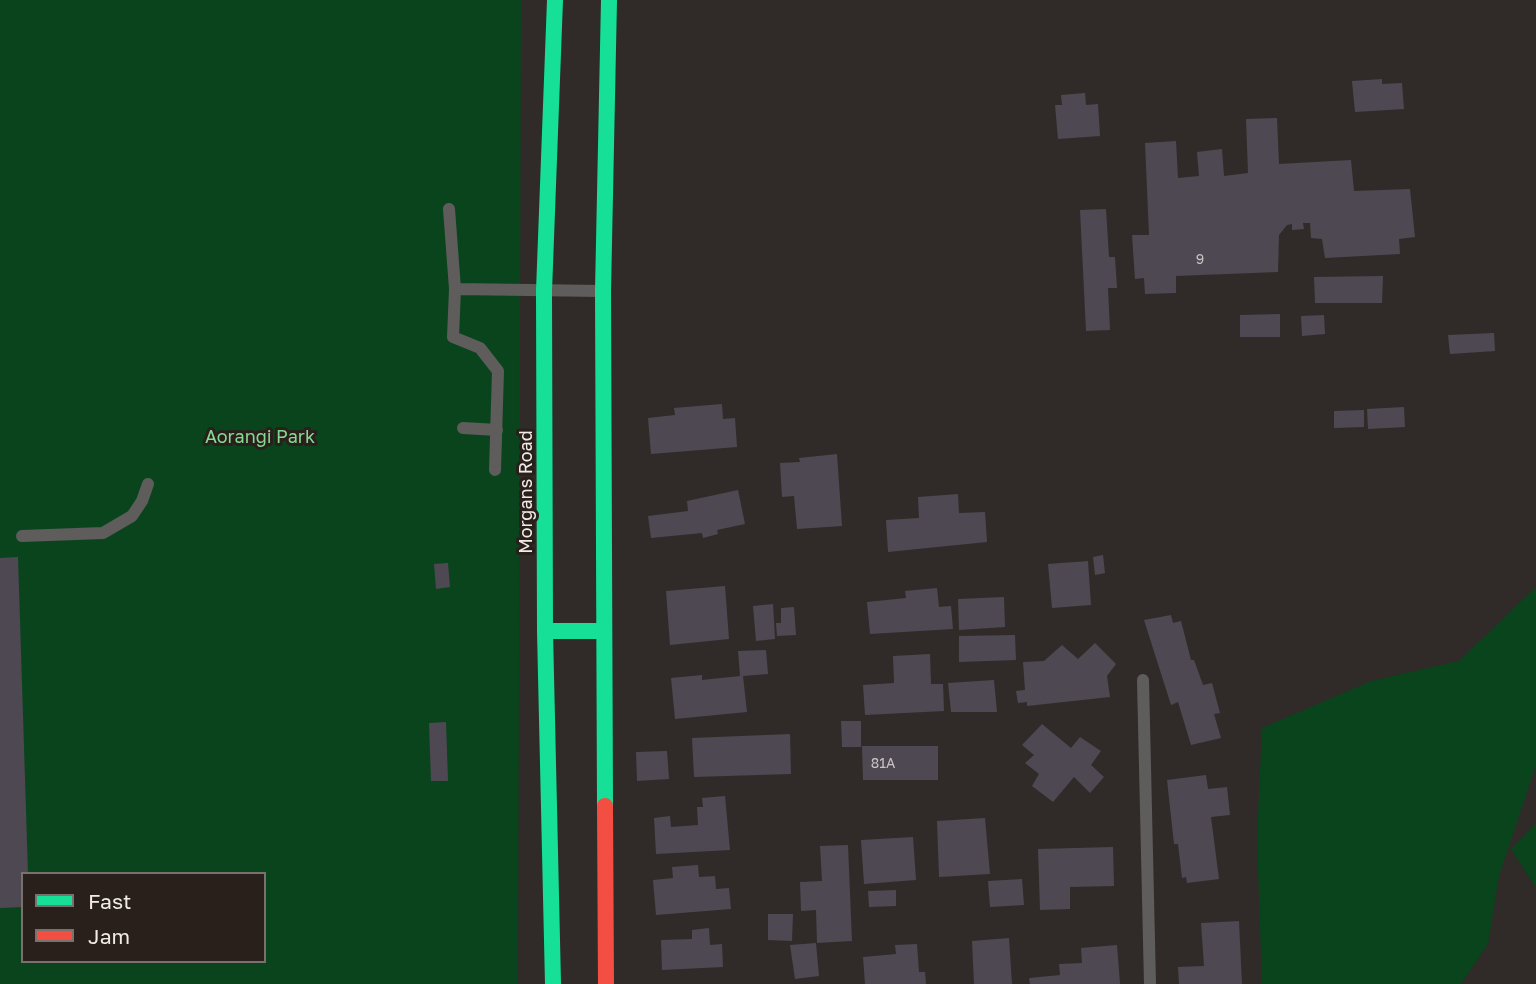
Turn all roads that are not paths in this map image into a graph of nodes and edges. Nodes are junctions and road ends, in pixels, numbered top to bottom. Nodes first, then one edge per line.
1 (555, 0) edge
2 (609, 0) edge
3 (449, 209) dead end
4 (455, 289) junction
5 (544, 291) junction
6 (603, 291) junction
7 (463, 428) dead end
8 (497, 430) junction
9 (495, 470) dead end
10 (148, 484) dead end
11 (22, 536) dead end
12 (545, 631) junction
13 (603, 631) junction
14 (1143, 680) dead end
15 (553, 984) edge
16 (606, 984) edge
17 (1150, 984) edge

1 - 5 street, Morgans Road
2 - 6 street
3 - 4 lane
4 - 5 lane
4 - 8 lane
5 - 6 lane
5 - 12 street, Morgans Road
6 - 13 street
7 - 8 lane
8 - 9 lane
10 - 11 lane
12 - 13 street
12 - 15 street, Morgans Road
13 - 16 street
14 - 17 lane

